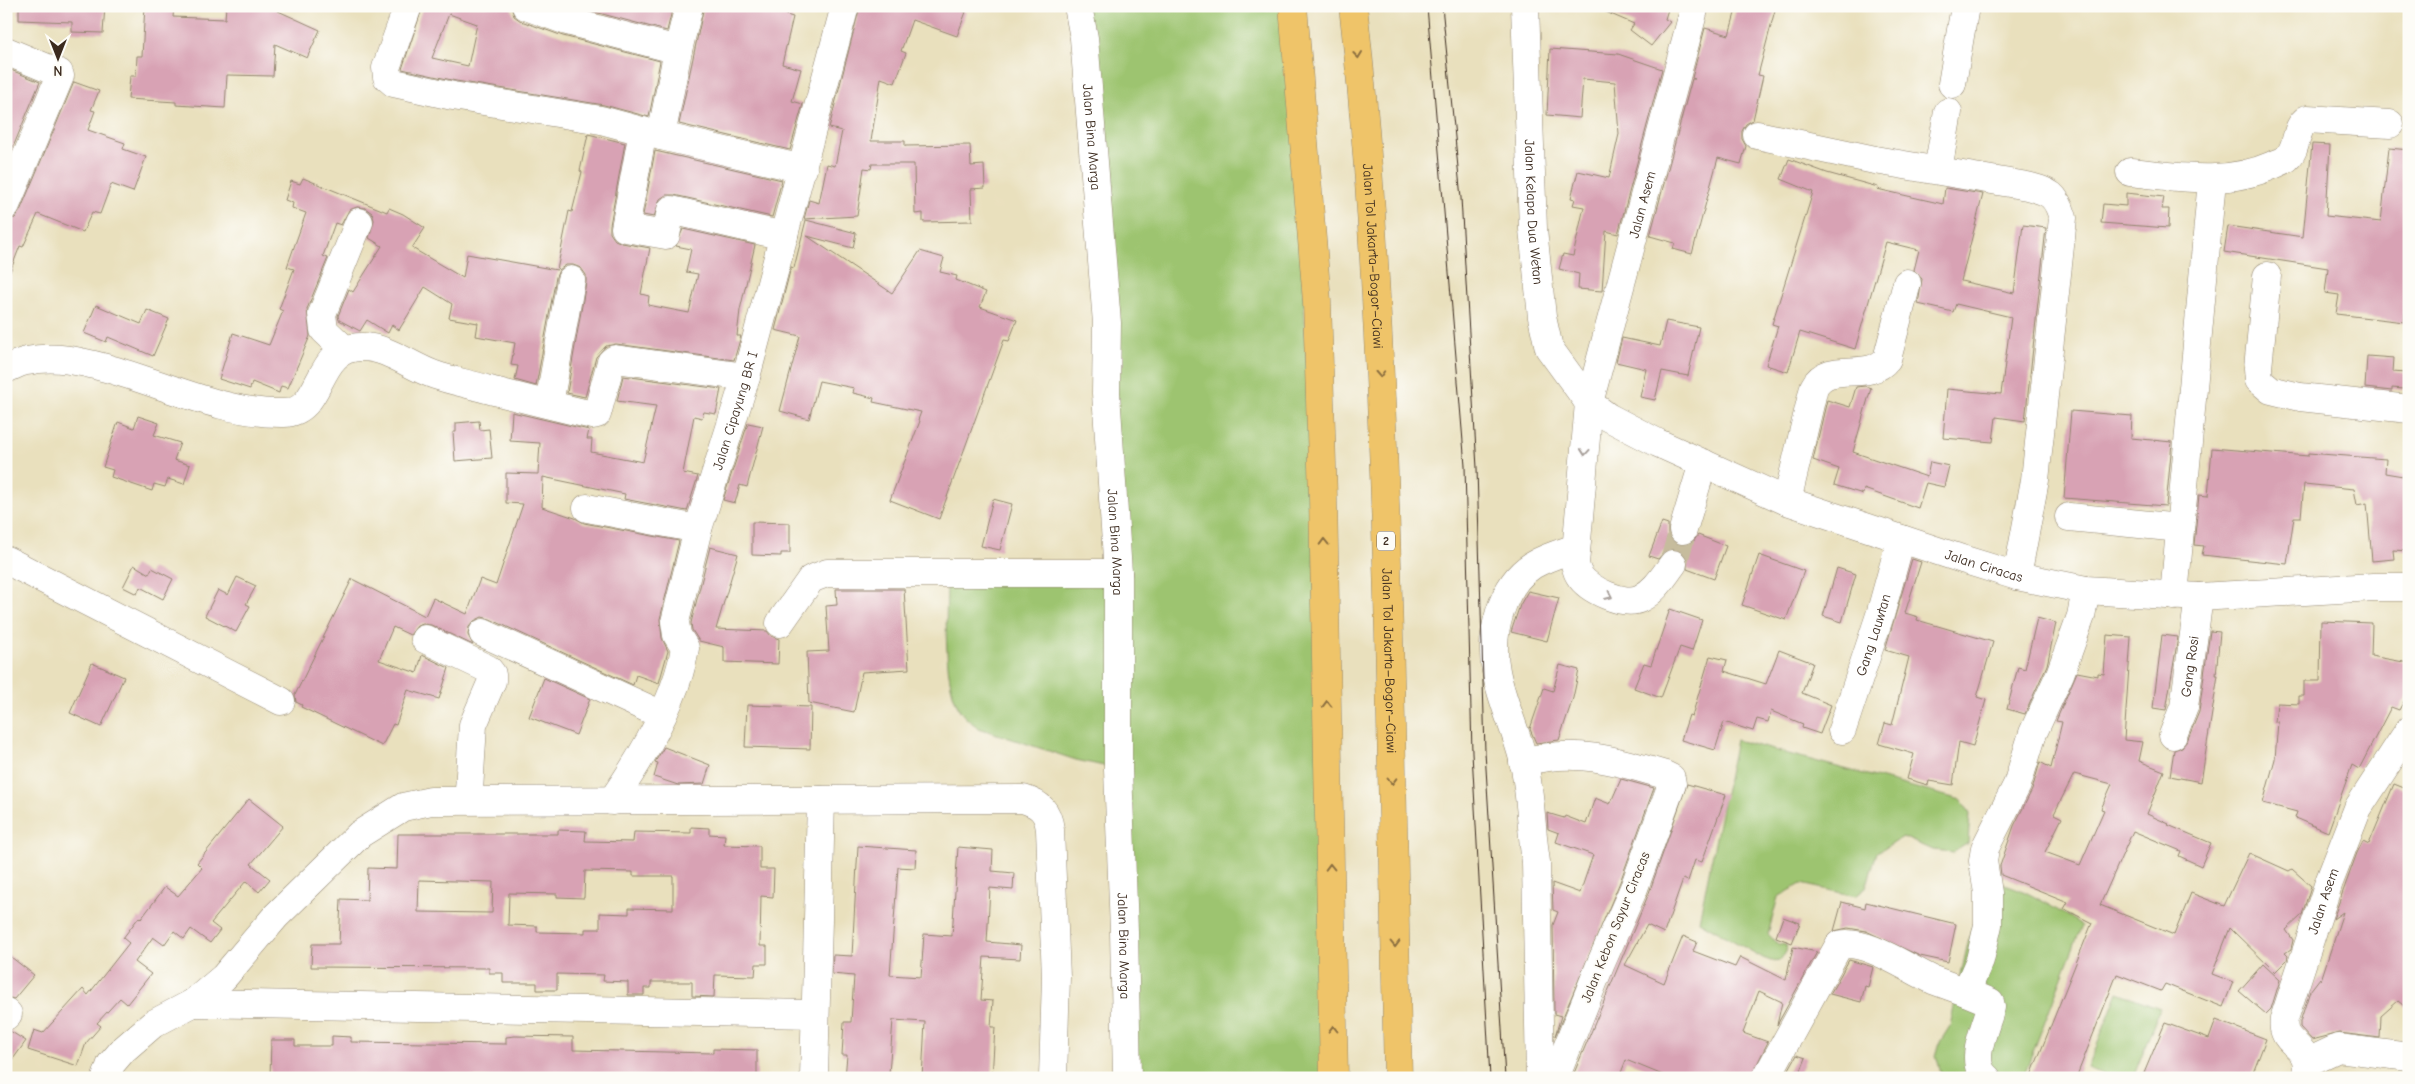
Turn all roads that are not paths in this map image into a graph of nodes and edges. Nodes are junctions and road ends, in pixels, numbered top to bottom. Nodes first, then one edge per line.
1 (408, 6) edge
2 (526, 6) edge
3 (690, 6) edge
4 (845, 6) edge
5 (1078, 6) edge
6 (1293, 6) edge
7 (1353, 6) edge
8 (1525, 6) edge
9 (1695, 6) edge
10 (1965, 6) edge
11 (570, 14) edge
12 (678, 50) junction
13 (6, 51) edge
14 (1952, 84) dead end
15 (1948, 112) dead end
16 (2390, 124) dead end
17 (652, 134) junction
18 (1757, 135) dead end
19 (803, 169) junction
20 (1938, 170) junction
21 (2130, 172) dead end
22 (2212, 180) junction
23 (6, 205) edge
24 (359, 222) dead end
25 (784, 236) junction
26 (2267, 276) dead end
27 (571, 280) dead end
28 (1907, 283) dead end
29 (344, 349) junction
30 (6, 369) edge
31 (746, 377) junction
32 (1589, 403) junction
33 (549, 404) junction
34 (2409, 409) edge
35 (1703, 463) junction
36 (1787, 501) junction
37 (587, 508) dead end
38 (2069, 517) dead end
39 (2180, 528) junction
40 (698, 530) junction
41 (1683, 530) tunnel mouth
42 (1901, 539) junction
43 (1576, 548) junction
44 (6, 560) edge
45 (1673, 564) tunnel mouth
46 (1118, 572) junction
47 (2017, 576) junction
48 (2409, 587) edge
49 (2086, 590) junction
50 (2187, 596) junction
51 (780, 623) dead end
52 (483, 633) dead end
53 (425, 639) dead end
54 (281, 701) dead end
55 (662, 716) junction
56 (1842, 730) dead end
57 (2409, 730) edge
58 (2173, 735) dead end
59 (1523, 762) junction
60 (469, 791) junction
61 (616, 795) junction
62 (821, 800) junction
63 (360, 834) junction
64 (1966, 992) junction
65 (193, 1003) junction
66 (6, 1012) edge
67 (815, 1014) junction
68 (6, 1016) edge
69 (2409, 1057) edge
70 (2306, 1070) edge
71 (106, 1078) edge
72 (814, 1078) edge
73 (1053, 1078) edge
74 (1127, 1078) edge
75 (1334, 1078) edge
76 (1398, 1078) edge
77 (1540, 1078) edge
78 (1555, 1078) edge
79 (1766, 1078) edge
80 (1987, 1078) edge

1 - 17 street
2 - 11 street
3 - 12 street
4 - 19 street, Jalan Cipayung BR I
5 - 46 street, Jalan Bina Marga
75 -> 6 highway
7 -> 76 highway, Jalan Tol Jakarta–Bogor–Ciawi / 2
8 - 32 street, Jalan Kelapa Dua Wetan
9 - 32 street, Jalan Asem
10 - 14 street
11 - 12 street
12 - 17 street
13 - 23 street
15 - 20 street
16 - 22 street
17 - 19 street
17 - 25 street
18 - 20 street
19 - 25 street, Jalan Cipayung BR I
20 - 47 street
21 - 22 street
22 - 39 street, Gang Rosi
24 - 29 street
25 - 31 street, Jalan Cipayung BR I
26 - 34 street
27 - 33 street
28 - 36 street
29 - 30 street
29 - 33 street
31 - 33 street
31 - 40 street, Jalan Cipayung BR I
32 - 35 street, Jalan Ciracas
32 -> 43 street
35 - 36 street, Jalan Ciracas
35 - 41 street
36 - 42 street, Jalan Ciracas
37 - 40 street
38 - 39 street
39 - 50 street, Gang Rosi
40 - 55 street, Jalan Cipayung BR I
42 - 47 street, Jalan Ciracas
42 - 56 street, Gang Lauwtan
43 -> 45 street
43 - 59 street
44 - 54 street
46 - 51 street
46 - 74 street, Jalan Bina Marga
47 - 49 street, Jalan Ciracas
48 - 50 street, Jalan Ciracas
49 - 50 street, Jalan Ciracas
49 - 64 street
50 - 58 street, Gang Rosi
52 - 55 street
53 - 60 street
55 - 61 street, Jalan Cipayung BR I
57 - 70 street, Jalan Asem
59 - 77 street
59 - 78 street, Jalan Kebon Sayur Ciracas
60 - 61 street
60 - 63 street
61 - 62 street
61 - 63 street
62 - 67 street
62 - 73 street
63 - 65 street
64 - 79 street
64 - 80 street
65 - 67 street
65 - 71 street
66 - 68 street
67 - 72 street
69 - 70 street

